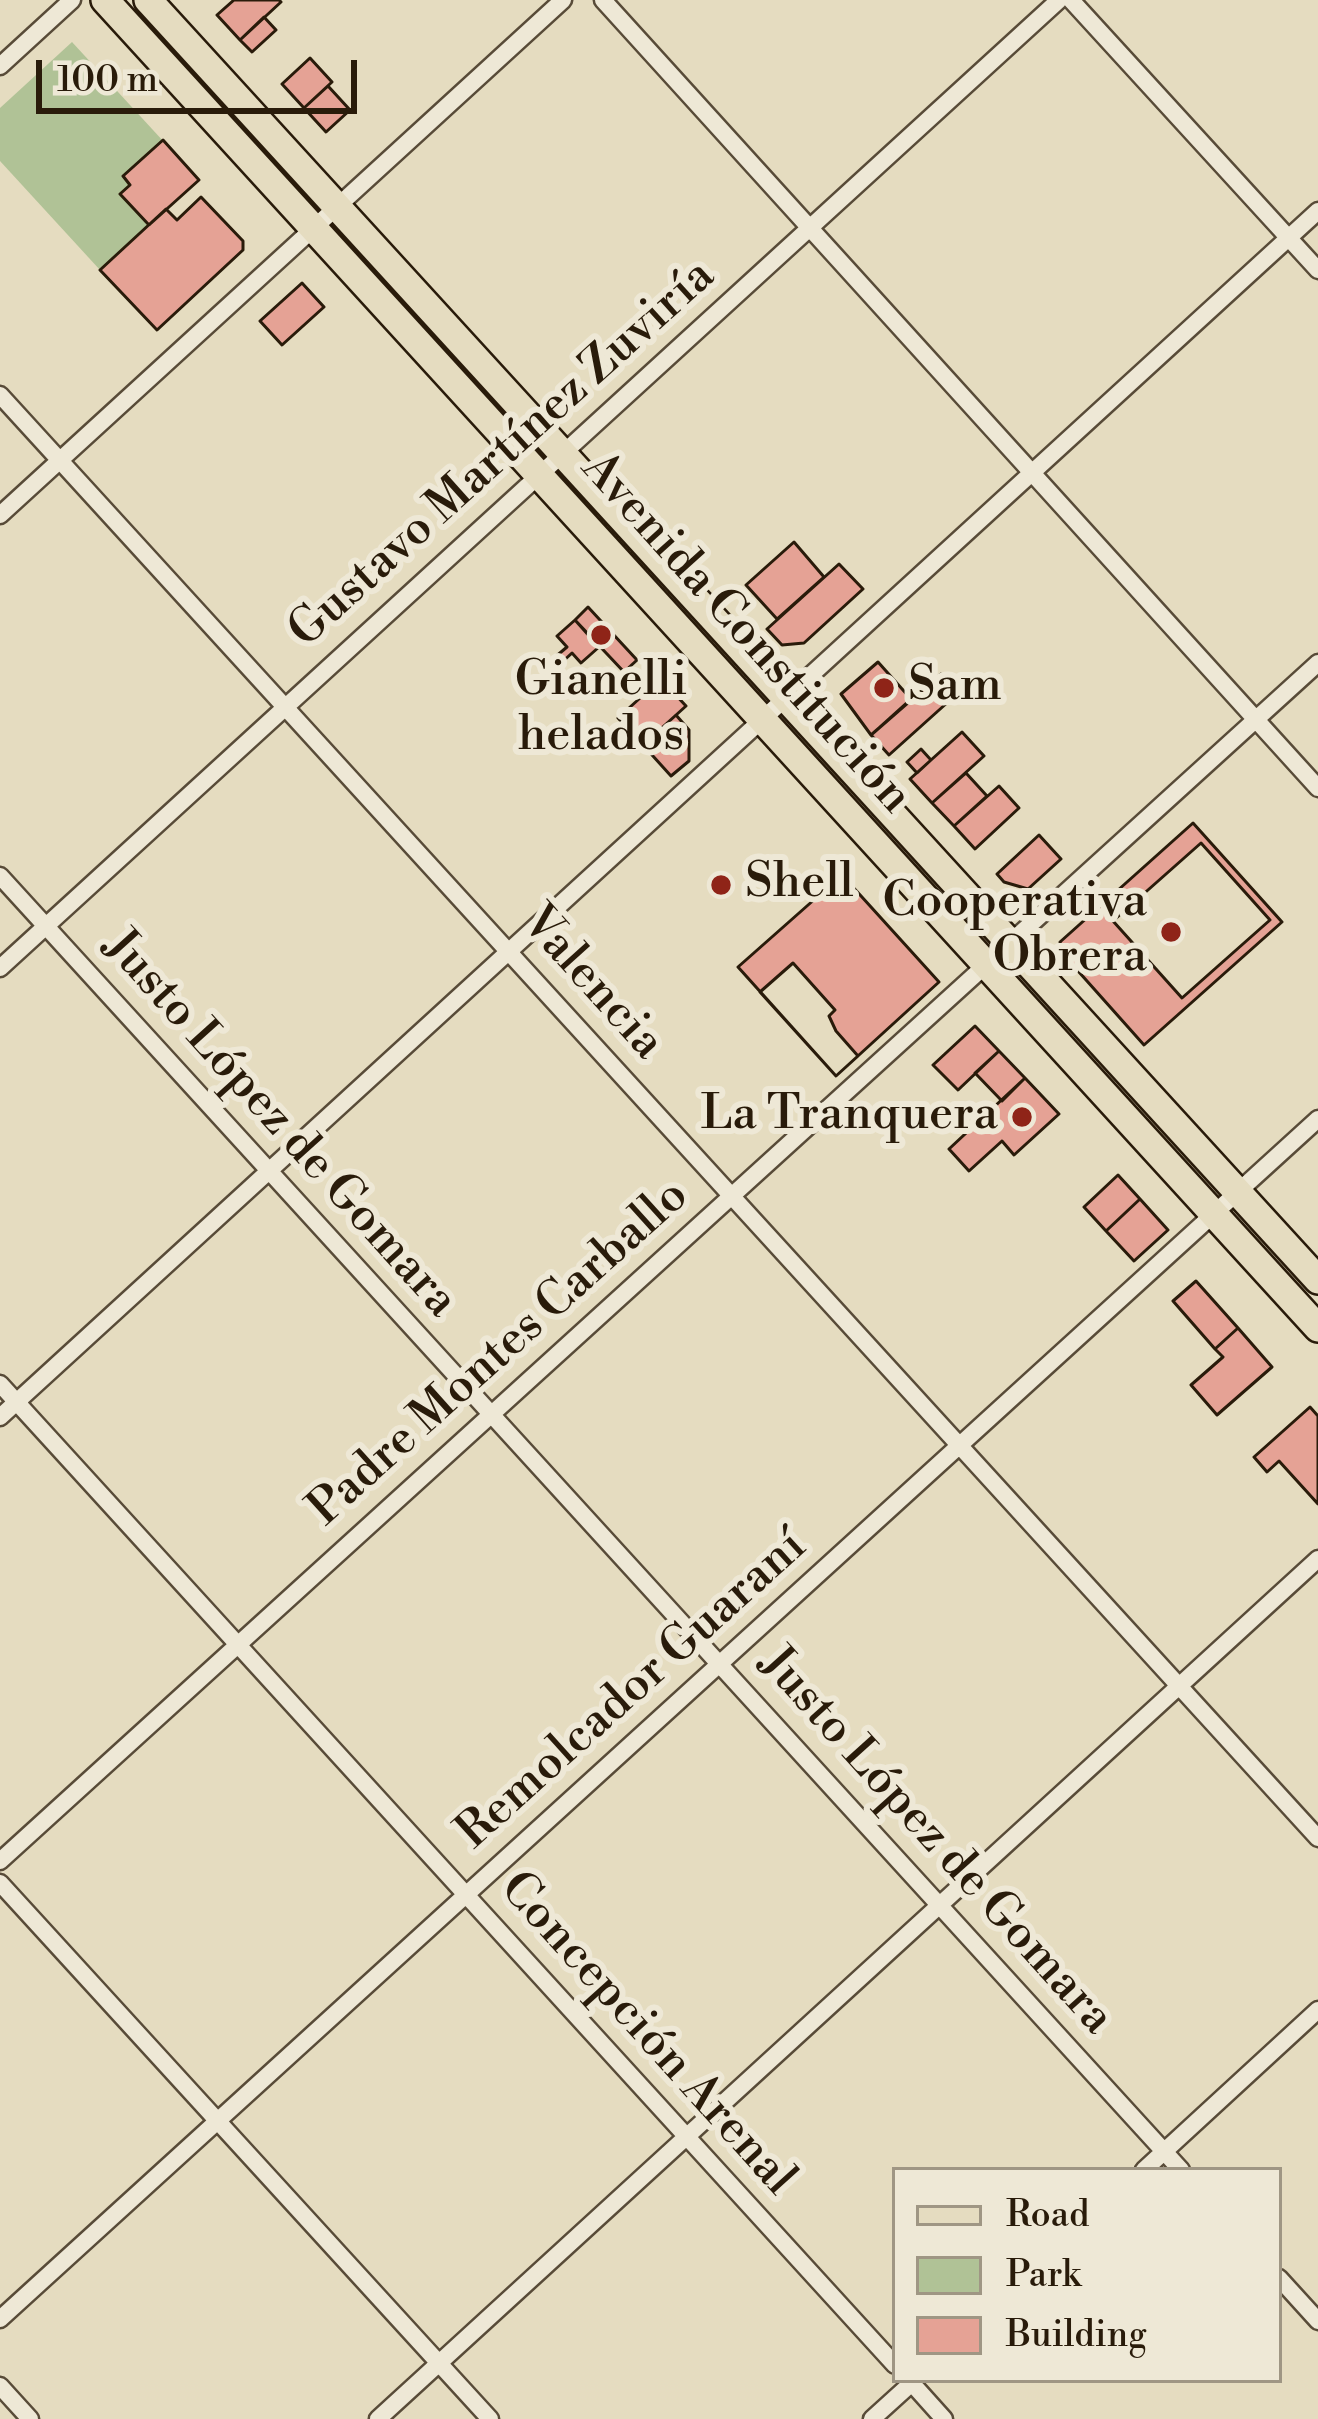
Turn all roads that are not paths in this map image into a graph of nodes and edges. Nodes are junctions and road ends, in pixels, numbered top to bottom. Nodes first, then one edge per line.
1 (72, 0) edge
2 (105, 0) edge
3 (148, 0) edge
4 (563, 0) edge
5 (604, 0) edge
6 (1059, 0) edge
7 (1071, 0) edge
8 (0, 66) edge
9 (337, 207) junction
10 (1318, 212) edge
11 (314, 229) junction
12 (808, 229) junction
13 (1289, 238) junction
14 (1318, 270) edge
15 (0, 395) edge
16 (562, 453) junction
17 (59, 460) junction
18 (1031, 474) junction
19 (539, 475) junction
20 (0, 514) edge
21 (1318, 663) edge
22 (786, 698) junction
23 (285, 707) junction
24 (762, 720) junction
25 (1256, 720) junction
26 (1318, 788) edge
27 (0, 876) edge
28 (45, 926) junction
29 (1010, 943) junction
30 (508, 952) junction
31 (986, 965) junction
32 (0, 968) edge
33 (1318, 1119) edge
34 (269, 1171) junction
35 (1238, 1192) junction
36 (732, 1196) junction
37 (1214, 1214) junction
38 (1318, 1280) edge
39 (1318, 1328) edge
40 (0, 1384) edge
41 (16, 1402) junction
42 (491, 1415) junction
43 (0, 1417) edge
44 (960, 1446) junction
45 (1318, 1559) edge
46 (238, 1645) junction
47 (719, 1665) junction
48 (1179, 1686) junction
49 (1318, 1838) edge
50 (0, 1861) edge
51 (0, 1883) edge
52 (466, 1895) junction
53 (940, 1906) junction
54 (1318, 2010) edge
55 (218, 2122) junction
56 (687, 2137) junction
57 (1164, 2152) junction
58 (1147, 2167) edge
59 (1178, 2167) edge
60 (1282, 2281) edge
61 (0, 2319) edge
62 (1318, 2320) edge
63 (892, 2362) edge
64 (439, 2363) junction
65 (910, 2383) edge
66 (914, 2383) edge
67 (0, 2386) edge
68 (30, 2419) edge
69 (378, 2419) edge
70 (490, 2419) edge
71 (872, 2419) edge
72 (944, 2419) edge

1 - 8 street
2 - 11 main road, Avenida Constitución
3 - 9 main road, Avenida Constitución
4 - 9 street
5 - 12 street
6 - 12 street, Gustavo Martínez Zuviría
7 - 13 street
9 - 11 street
9 - 16 main road, Avenida Constitución
10 - 13 street
11 - 17 street
11 - 19 main road, Avenida Constitución
12 - 16 street, Gustavo Martínez Zuviría
12 - 18 street
13 - 14 street
13 - 18 street
15 - 17 street, Valencia
16 - 19 street, Gustavo Martínez Zuviría
16 - 22 main road, Avenida Constitución
17 - 20 street
17 - 23 street, Valencia
18 - 22 street
18 - 25 street
19 - 23 street, Gustavo Martínez Zuviría
19 - 24 main road, Avenida Constitución
21 - 25 street, Padre Montes Carballo
22 - 24 street
22 - 29 main road, Avenida Constitución
23 - 28 street, Gustavo Martínez Zuviría
23 - 30 street, Valencia
24 - 30 street
24 - 31 main road, Avenida Constitución
25 - 26 street
25 - 29 street, Padre Montes Carballo
27 - 28 street, Justo López de Gomara
28 - 32 street, Gustavo Martínez Zuviría
28 - 34 street, Justo López de Gomara
29 - 31 street, Padre Montes Carballo
29 - 35 main road, Avenida Constitución
30 - 34 street
30 - 36 street, Valencia
31 - 36 street, Padre Montes Carballo
31 - 37 main road, Avenida Constitución
33 - 35 street, Remolcador Guaraní
34 - 41 street
34 - 42 street, Justo López de Gomara
35 - 37 street, Remolcador Guaraní
35 - 38 main road, Avenida Constitución
36 - 42 street, Padre Montes Carballo
36 - 44 street, Valencia
37 - 39 main road, Avenida Constitución
37 - 44 street, Remolcador Guaraní
40 - 41 street, Concepción Arenal
41 - 43 street
41 - 46 street, Concepción Arenal
42 - 46 street, Padre Montes Carballo
42 - 47 street, Justo López de Gomara
44 - 47 street, Remolcador Guaraní
44 - 48 street, Valencia
45 - 48 street
46 - 50 street, Padre Montes Carballo
46 - 52 street, Concepción Arenal
47 - 52 street, Remolcador Guaraní
47 - 53 street, Justo López de Gomara
48 - 49 street, Valencia
48 - 53 street
51 - 55 street
52 - 55 street, Remolcador Guaraní
52 - 56 street, Concepción Arenal
53 - 56 street
53 - 57 street, Justo López de Gomara
54 - 57 street
55 - 61 street, Remolcador Guaraní
55 - 64 street
56 - 63 street, Concepción Arenal
56 - 64 street
57 - 58 street
57 - 59 street, Justo López de Gomara
60 - 62 street
64 - 69 street
64 - 70 street
65 - 71 street
66 - 72 street
67 - 68 street

